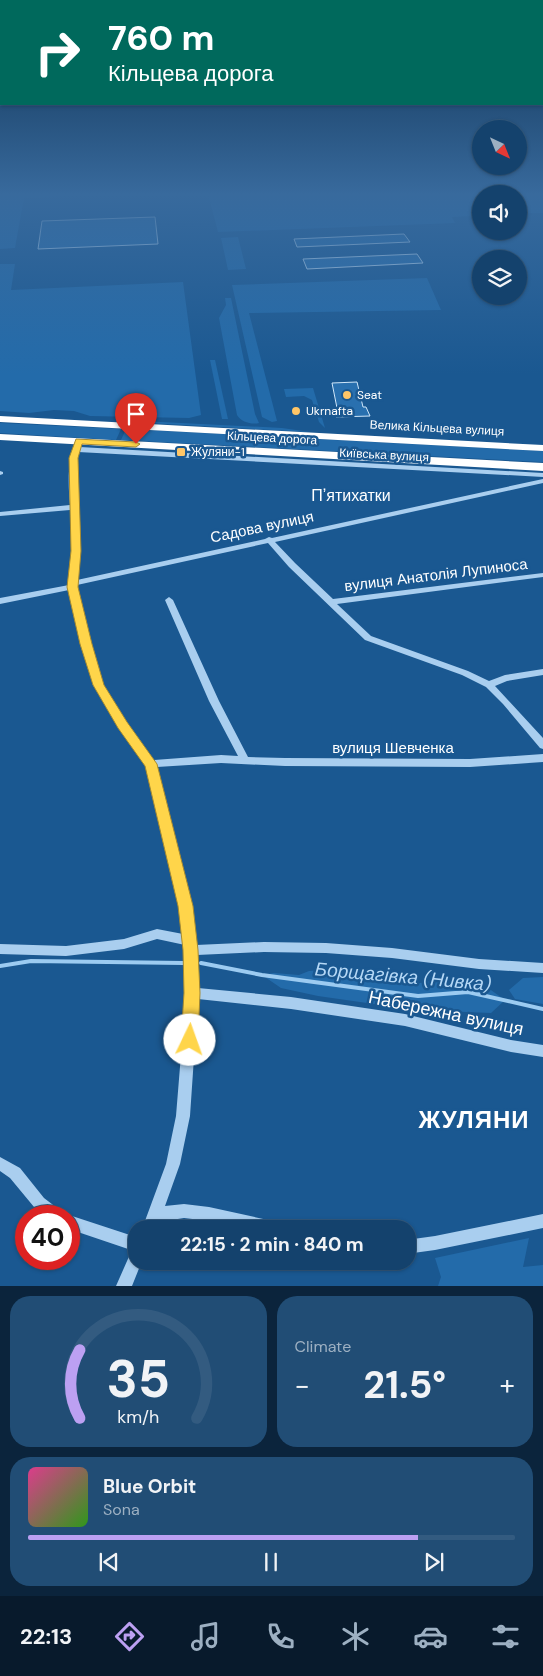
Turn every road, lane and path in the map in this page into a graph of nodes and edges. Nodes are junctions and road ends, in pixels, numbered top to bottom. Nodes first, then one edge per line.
1 (0, 419) edge
2 (0, 437) edge
3 (77, 445) junction
4 (543, 448) edge
5 (543, 467) edge
6 (543, 475) edge
7 (543, 481) edge
8 (73, 507) junction
9 (0, 514) edge
10 (269, 540) junction
11 (543, 575) edge
12 (73, 585) junction
13 (169, 600) dead end
14 (0, 601) edge
15 (332, 602) junction
16 (543, 672) edge
17 (489, 685) junction
18 (543, 746) edge
19 (543, 758) edge
20 (244, 759) junction
21 (151, 764) junction
22 (190, 946) junction
23 (0, 949) edge
24 (543, 968) edge
25 (192, 993) junction
26 (543, 1050) edge
27 (0, 1164) edge
28 (41, 1205) edge
29 (155, 1215) junction
30 (153, 1220) edge
31 (234, 1220) edge
32 (543, 1221) edge
33 (80, 1226) edge
34 (128, 1241) edge
35 (416, 1246) edge
36 (131, 1270) edge
37 (124, 1286) edge

1 - 4 highway, Велика Кільцева вулиця
2 - 3 highway, Кільцева дорога
3 - 5 highway, Кільцева дорога
3 - 6 street, Київська вулиця
3 - 8 street
7 - 10 street, Садова вулиця
8 - 9 street
8 - 12 street
10 - 12 street, Садова вулиця
10 - 15 street
11 - 15 street, вулиця Анатолія Лупиноса
12 - 14 street, Садова вулиця
12 - 21 street
13 - 20 street
15 - 17 street
16 - 17 street
17 - 18 street
19 - 20 street, вулиця Шевченка
20 - 21 street, вулиця Шевченка
21 - 22 street
22 - 23 street
22 - 24 street
22 - 25 street
25 - 26 street, Набережна вулиця
25 - 29 street
27 - 28 street
29 - 30 street
29 - 31 street
32 - 35 street
33 - 34 street
36 - 37 street

